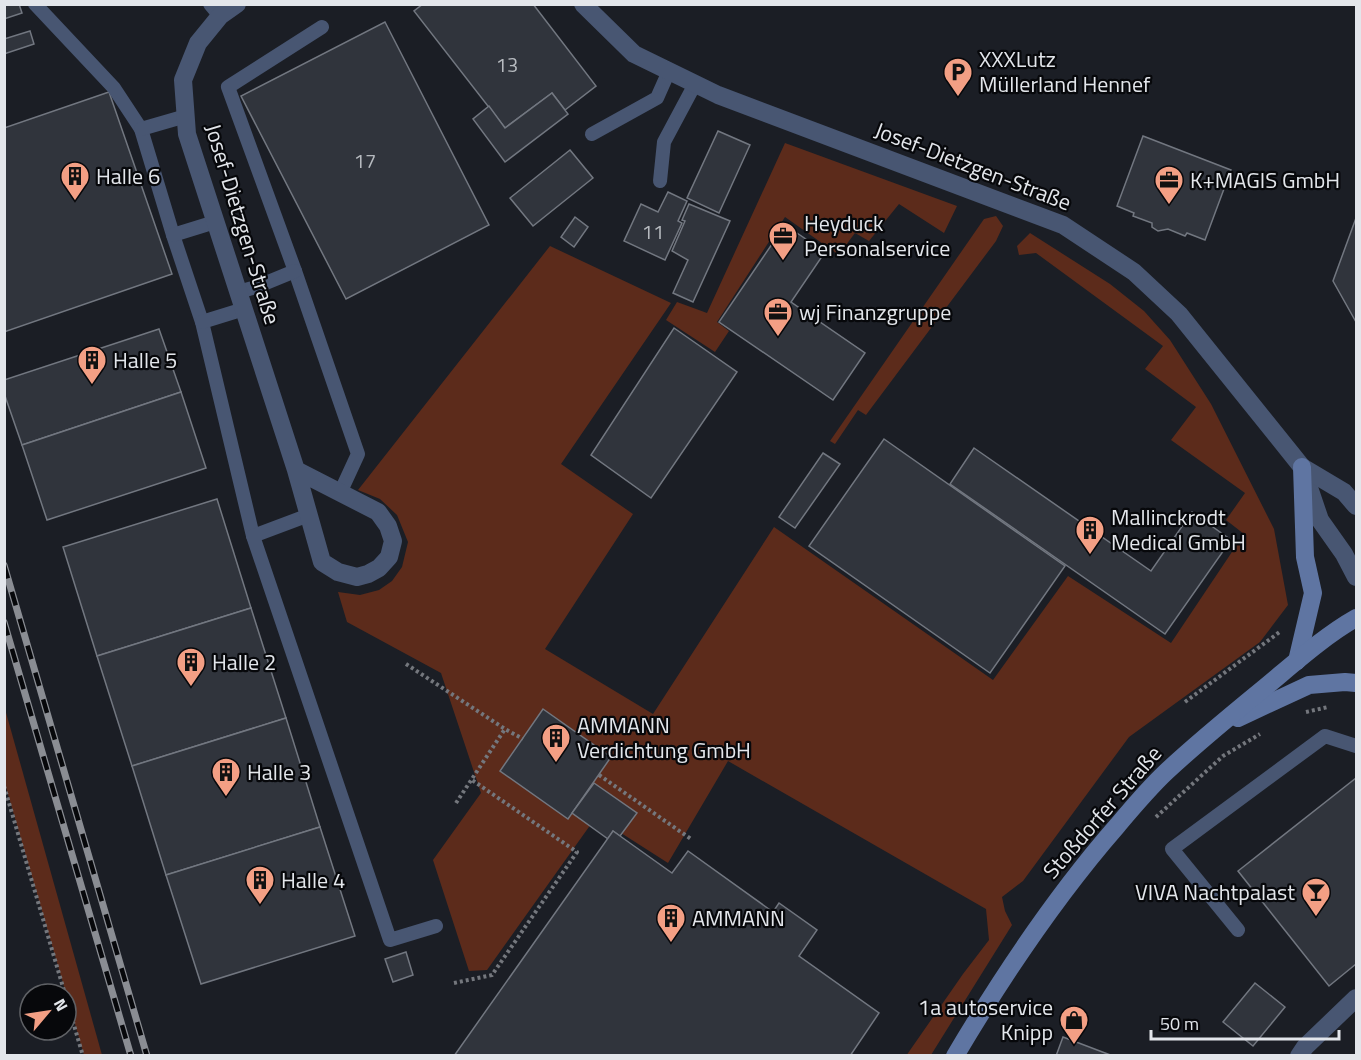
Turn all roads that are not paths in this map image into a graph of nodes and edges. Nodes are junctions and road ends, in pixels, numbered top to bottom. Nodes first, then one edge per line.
1 (35, 4) edge
2 (237, 4) edge
3 (587, 6) edge
4 (215, 10) edge
5 (322, 27) dead end
6 (669, 71) junction
7 (696, 84) junction
8 (186, 116) junction
9 (141, 129) junction
10 (592, 134) dead end
11 (660, 181) dead end
12 (215, 222) junction
13 (173, 235) junction
14 (295, 271) junction
15 (241, 300) junction
16 (202, 322) junction
17 (1302, 467) junction
18 (296, 470) junction
19 (340, 493) junction
20 (1356, 506) edge
21 (309, 515) junction
22 (253, 536) junction
23 (1356, 577) edge
24 (1356, 618) edge
25 (1297, 661) junction
26 (1351, 683) edge
27 (1214, 729) junction
28 (1356, 746) edge
29 (436, 926) dead end
30 (1238, 930) dead end
31 (1356, 998) edge
32 (955, 1056) edge
33 (1299, 1056) edge

1 - 9 lane
2 - 4 street, Josef-Dietzgen-Straße
3 - 6 street, Josef-Dietzgen-Straße
4 - 8 street, Josef-Dietzgen-Straße
5 - 14 lane
6 - 7 street, Josef-Dietzgen-Straße
6 - 10 lane
7 - 11 lane
7 - 17 street, Josef-Dietzgen-Straße
8 - 9 lane
8 - 12 street, Josef-Dietzgen-Straße
9 - 13 lane
12 - 13 lane
12 - 15 street, Josef-Dietzgen-Straße
13 - 16 lane
14 - 15 lane
14 - 19 lane
15 - 16 lane
15 - 18 street, Josef-Dietzgen-Straße
16 - 22 lane
17 - 20 street
17 - 23 street, Josef-Dietzgen-Straße
17 - 25 main road
18 - 19 street, Josef-Dietzgen-Straße
18 - 21 street, Josef-Dietzgen-Straße
19 - 21 street, Josef-Dietzgen-Straße
21 - 22 lane
22 - 29 lane
24 - 25 main road, Stoßdorfer Straße
25 - 27 main road, Stoßdorfer Straße
26 - 27 main road
27 - 32 main road, Stoßdorfer Straße
28 - 30 lane
31 - 33 street

